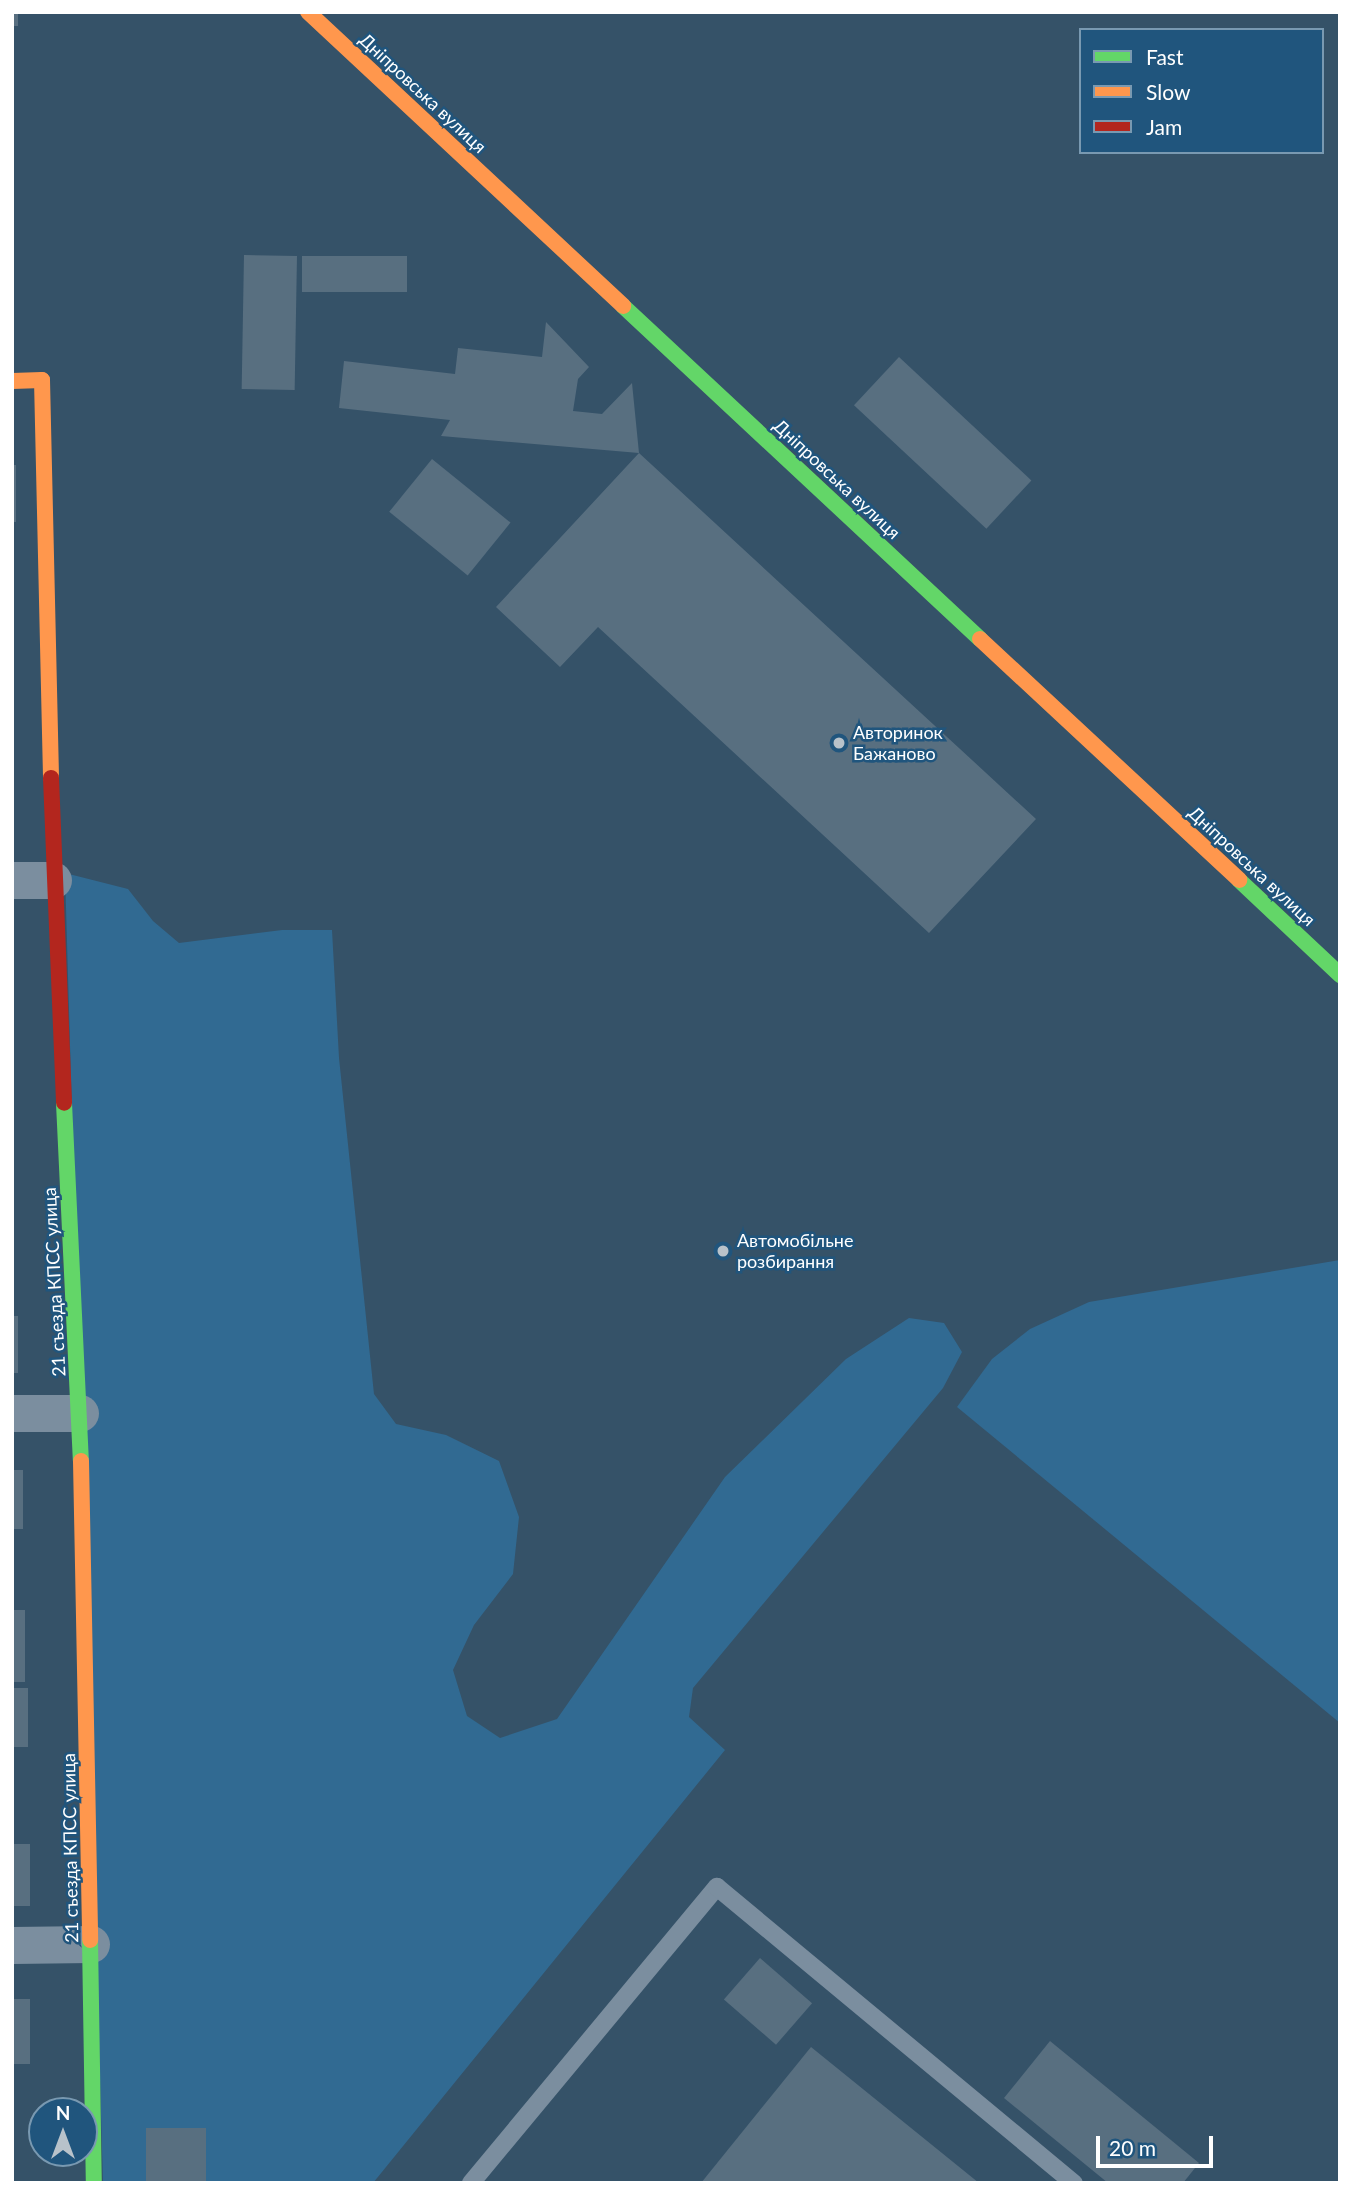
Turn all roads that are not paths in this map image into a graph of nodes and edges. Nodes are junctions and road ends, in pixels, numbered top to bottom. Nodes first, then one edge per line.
1 (308, 12) edge
2 (12, 380) edge
3 (12, 880) edge
4 (52, 880) junction
5 (1340, 975) edge
6 (12, 1413) edge
7 (79, 1413) junction
8 (91, 1944) junction
9 (12, 1945) edge
10 (94, 2183) edge
11 (471, 2183) edge
12 (1074, 2183) edge

1 - 5 street, Дніпровська вулиця
2 - 4 street, 21 съезда КПСС улица
3 - 4 street
4 - 7 street, 21 съезда КПСС улица
6 - 7 street
7 - 8 street, 21 съезда КПСС улица
8 - 9 street
8 - 10 street, 21 съезда КПСС улица
11 - 12 lane

